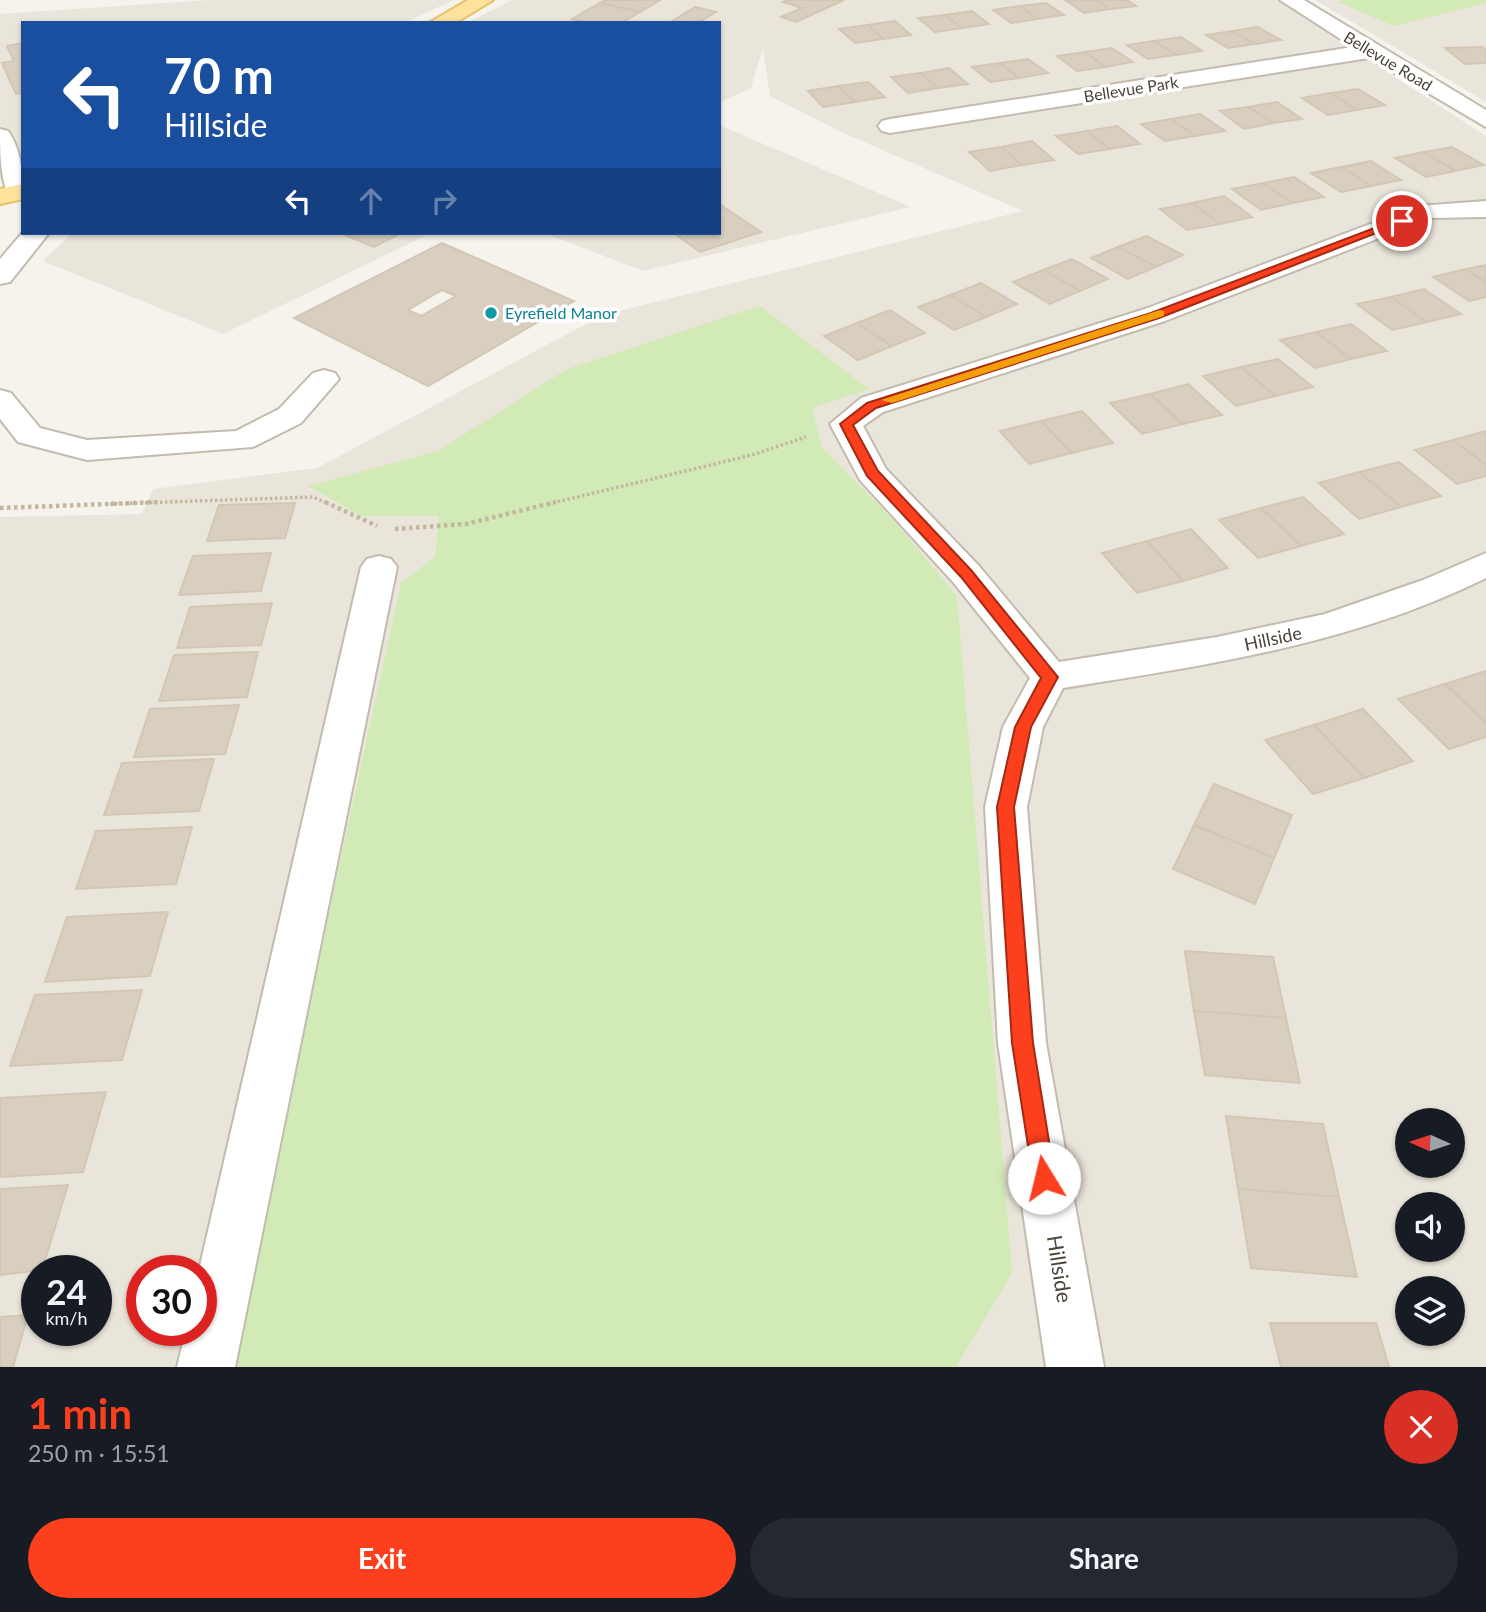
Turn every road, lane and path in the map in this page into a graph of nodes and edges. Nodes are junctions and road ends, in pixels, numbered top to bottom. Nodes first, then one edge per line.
1 (483, 0) edge
2 (1290, 0) edge
3 (443, 21) edge
4 (1371, 51) junction
5 (1486, 99) edge
6 (1459, 104) junction
7 (1486, 120) edge
8 (890, 126) dead end
9 (0, 136) edge
10 (14, 193) edge
11 (1486, 209) edge
12 (34, 235) edge
13 (0, 276) edge
14 (324, 379) dead end
15 (0, 399) edge
16 (846, 424) junction
17 (0, 508) edge
18 (1486, 565) edge
19 (379, 567) dead end
20 (1050, 677) junction
21 (206, 1367) edge
22 (1075, 1367) edge

1 - 3 main road
2 - 4 street, Bellevue Road
4 - 6 street, Bellevue Road
4 - 8 street, Bellevue Park
5 - 6 street
6 - 7 street, Bellevue Road
9 - 10 street
11 - 16 street
12 - 13 street
14 - 15 street
16 - 17 path
16 - 20 street
18 - 20 street, Hillside
19 - 21 street
20 - 22 street, Hillside

